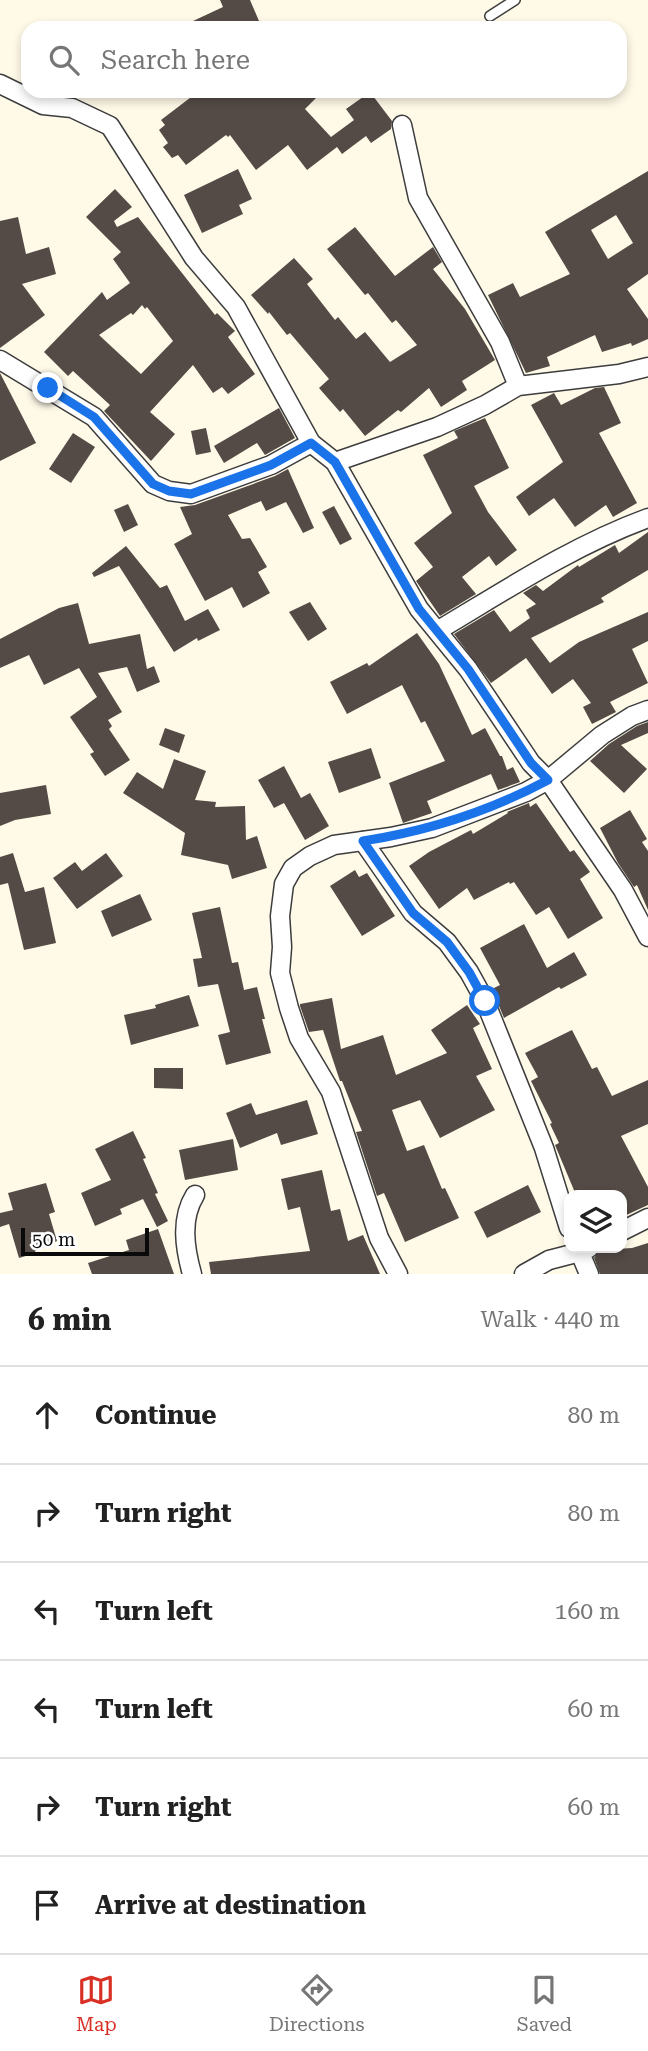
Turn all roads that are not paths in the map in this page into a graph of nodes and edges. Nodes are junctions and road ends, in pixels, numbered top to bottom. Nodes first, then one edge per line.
1 (515, 0) edge
2 (490, 16) dead end
3 (0, 84) edge
4 (21, 94) edge
5 (29, 98) edge
6 (402, 125) dead end
7 (0, 360) edge
8 (648, 367) edge
9 (518, 386) junction
10 (311, 443) junction
11 (335, 462) junction
12 (648, 518) edge
13 (437, 631) junction
14 (648, 710) edge
15 (548, 780) junction
16 (363, 841) junction
17 (648, 937) edge
18 (195, 1195) dead end
19 (564, 1212) edge
20 (648, 1218) edge
21 (627, 1228) edge
22 (570, 1253) edge
23 (583, 1253) edge
24 (192, 1274) edge
25 (398, 1274) edge
26 (524, 1274) edge
27 (589, 1274) edge

1 - 2 lane
3 - 4 street
5 - 10 street
6 - 9 street
7 - 10 street
8 - 9 street
9 - 11 street
10 - 11 street
11 - 13 street
12 - 13 street
13 - 15 street
14 - 15 street
15 - 16 street
15 - 17 street
16 - 19 street
16 - 25 street
18 - 24 street
20 - 21 street
22 - 26 street
23 - 27 street

